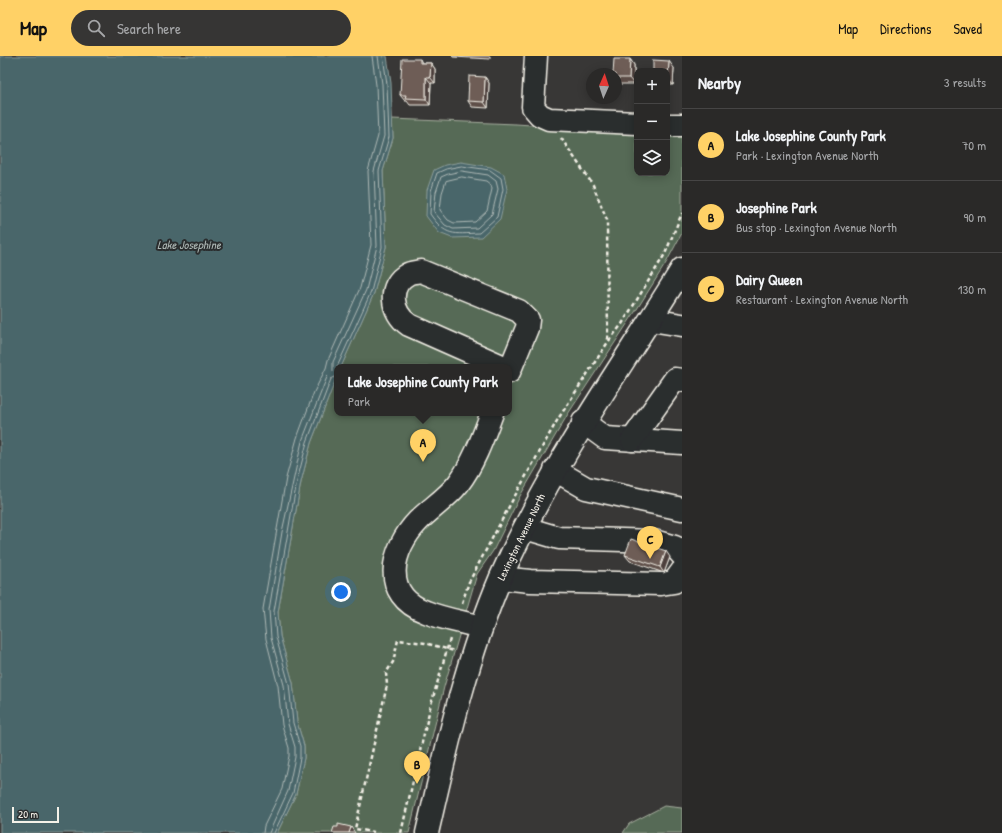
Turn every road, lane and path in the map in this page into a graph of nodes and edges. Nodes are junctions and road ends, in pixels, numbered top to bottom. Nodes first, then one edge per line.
1 (536, 56) edge
2 (541, 113) junction
3 (634, 123) edge
4 (670, 125) edge
5 (682, 125) edge
6 (682, 270) edge
7 (650, 320) junction
8 (682, 325) edge
9 (608, 342) dead end
10 (497, 364) edge
11 (510, 364) edge
12 (682, 380) edge
13 (491, 416) edge
14 (583, 422) junction
15 (632, 440) junction
16 (682, 443) edge
17 (555, 470) junction
18 (682, 509) edge
19 (525, 528) junction
20 (682, 555) edge
21 (682, 571) edge
22 (501, 578) junction
23 (481, 627) junction
24 (454, 651) dead end
25 (350, 828) edge
26 (355, 829) junction
27 (374, 832) edge
28 (427, 833) edge

1 - 2 main road
2 - 3 main road
2 - 9 path
4 - 5 main road
6 - 7 main road, Lexington Avenue North
7 - 8 main road
7 - 14 main road, Lexington Avenue North
10 - 11 main road
12 - 15 main road
13 - 23 main road
14 - 15 main road
14 - 17 main road, Lexington Avenue North
15 - 16 main road
17 - 18 main road
17 - 19 main road, Lexington Avenue North
19 - 20 main road
19 - 22 main road, Lexington Avenue North
21 - 22 main road
22 - 23 main road, Lexington Avenue North
23 - 28 main road, Lexington Avenue North
24 - 26 path
25 - 26 path
26 - 27 path

